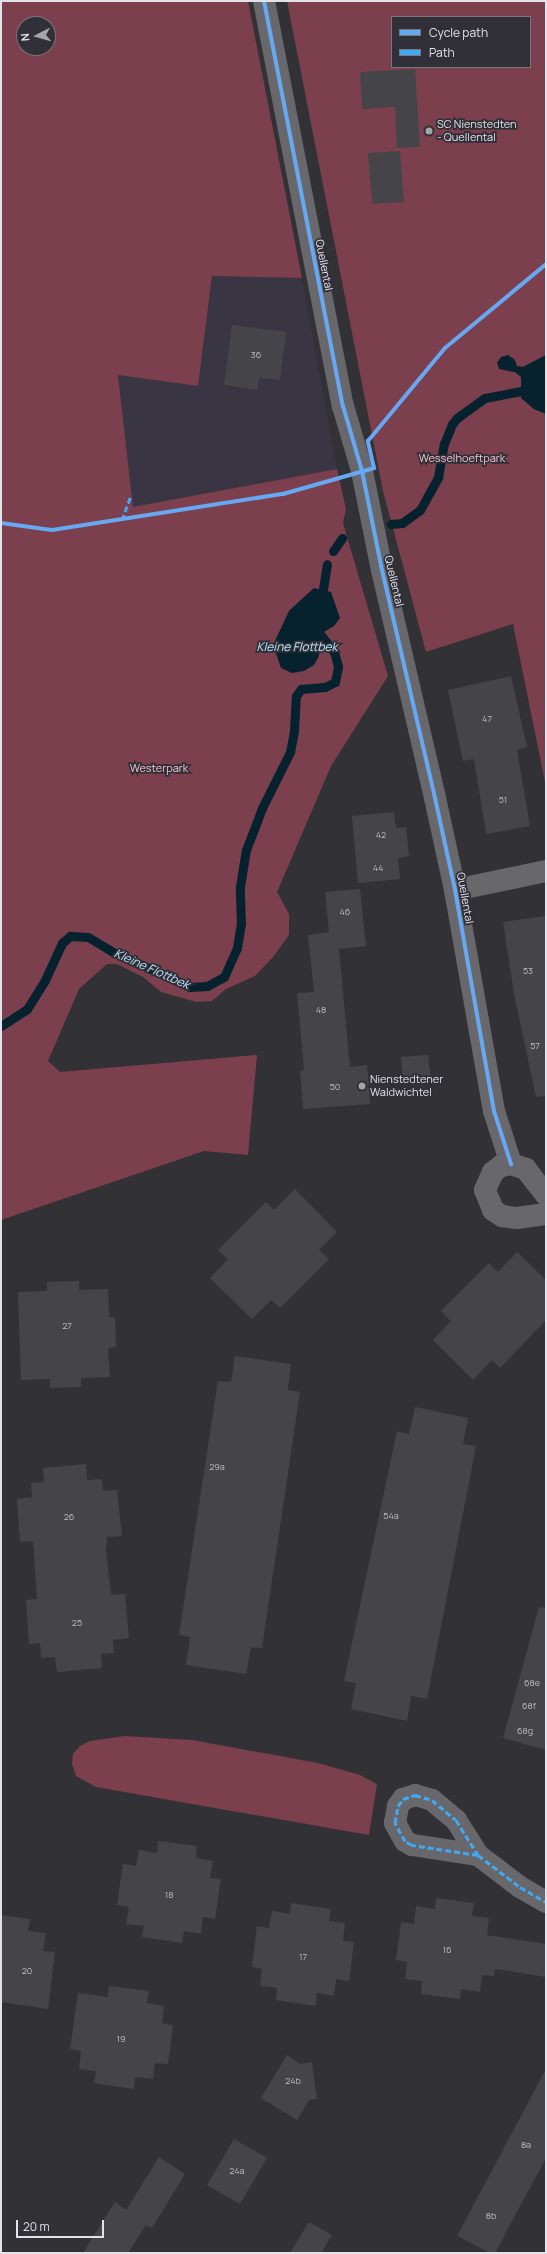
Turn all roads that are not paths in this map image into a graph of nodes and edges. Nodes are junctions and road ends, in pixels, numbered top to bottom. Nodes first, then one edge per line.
1 (264, 1) edge
2 (546, 871) edge
3 (455, 890) junction
4 (511, 1164) junction
5 (546, 1195) edge
6 (546, 1214) edge
7 (478, 1855) dead end
8 (546, 1902) edge

1 - 3 street, Quellental
2 - 3 street
3 - 4 street, Quellental
4 - 5 street
4 - 6 street
7 - 8 street

